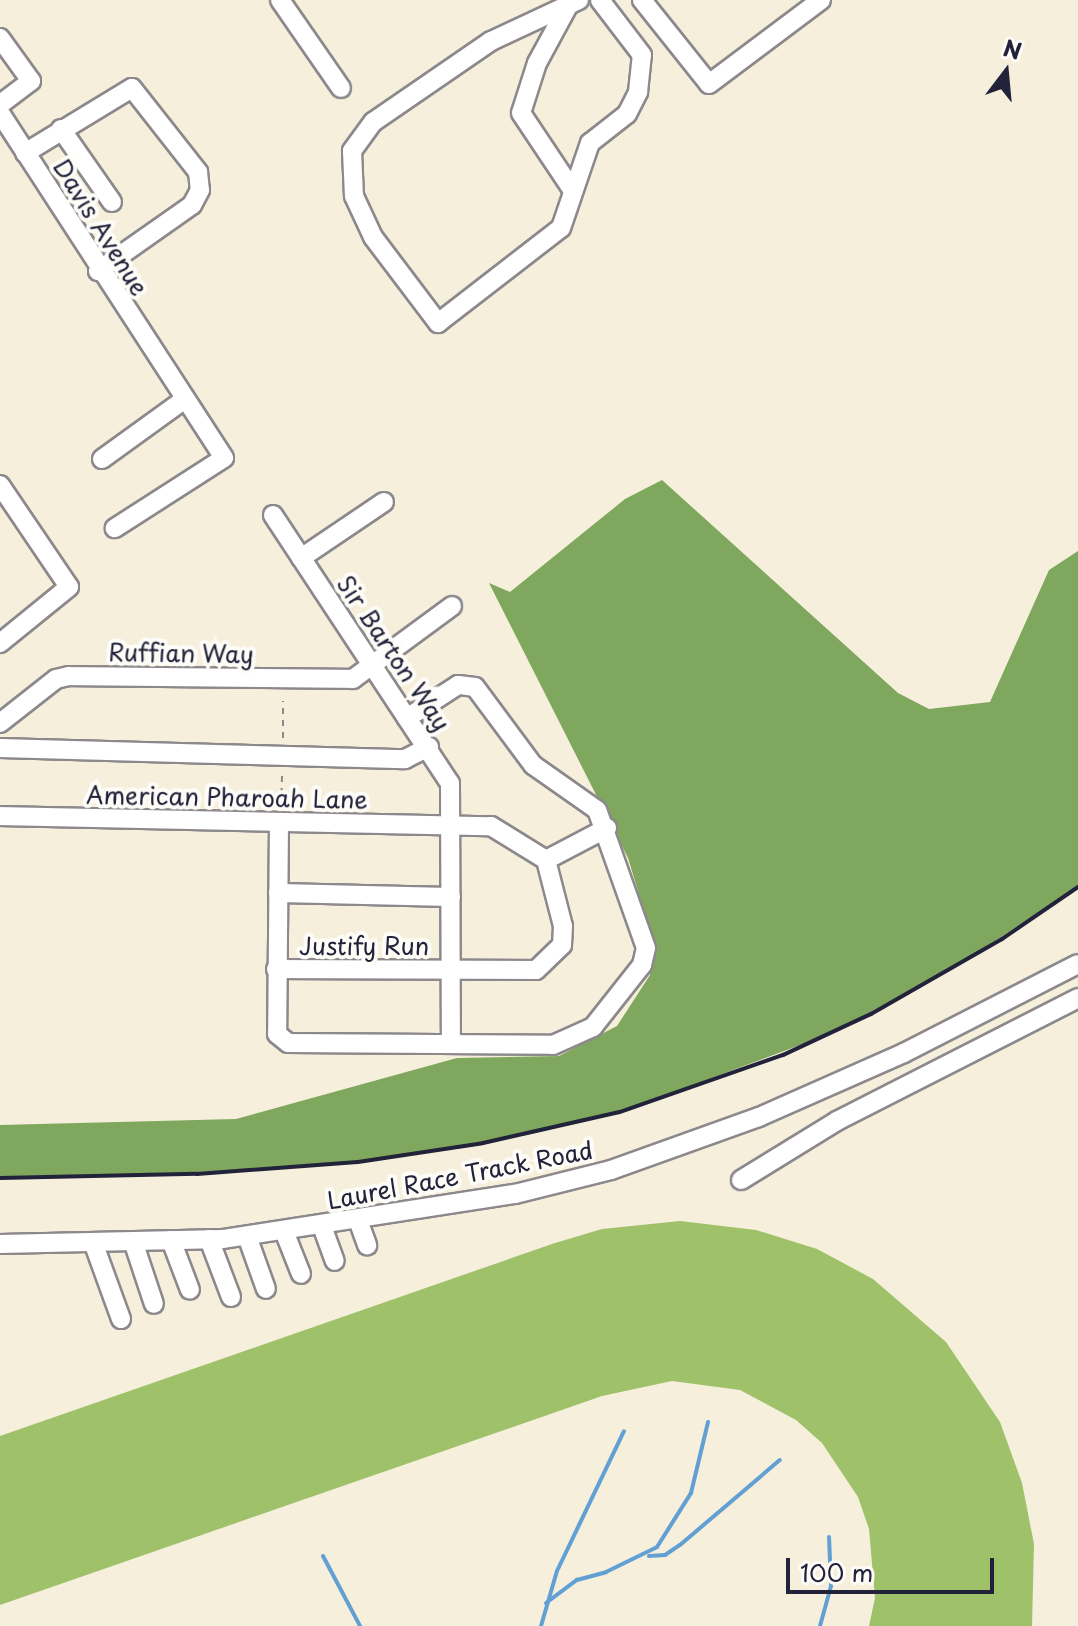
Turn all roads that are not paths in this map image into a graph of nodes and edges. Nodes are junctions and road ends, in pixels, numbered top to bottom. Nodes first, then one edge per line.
1 (280, 0) edge
2 (600, 0) edge
3 (642, 0) edge
4 (821, 0) edge
5 (574, 3) edge
6 (0, 38) edge
7 (341, 88) dead end
8 (1, 115) edge
9 (61, 129) junction
10 (25, 153) junction
11 (571, 188) junction
12 (112, 202) dead end
13 (98, 271) junction
14 (185, 399) junction
15 (102, 459) dead end
16 (0, 485) edge
17 (384, 502) dead end
18 (273, 515) dead end
19 (115, 528) dead end
20 (301, 558) junction
21 (452, 606) dead end
22 (0, 643) edge
23 (372, 663) junction
24 (407, 718) junction
25 (0, 723) edge
26 (429, 747) junction
27 (0, 748) edge
28 (0, 816) edge
29 (280, 817) junction
30 (452, 826) junction
31 (607, 828) junction
32 (546, 860) junction
33 (278, 893) junction
34 (451, 897) junction
35 (1078, 964) edge
36 (276, 969) junction
37 (451, 970) junction
38 (1078, 998) edge
39 (451, 1044) junction
40 (741, 1180) dead end
41 (358, 1220) junction
42 (322, 1226) junction
43 (284, 1231) junction
44 (247, 1236) junction
45 (209, 1239) junction
46 (171, 1240) junction
47 (133, 1241) junction
48 (93, 1242) junction
49 (0, 1244) edge
50 (367, 1245) dead end
51 (335, 1261) dead end
52 (301, 1274) dead end
53 (266, 1289) dead end
54 (190, 1290) dead end
55 (231, 1297) dead end
56 (154, 1304) dead end
57 (121, 1319) dead end

1 - 7 street
2 - 11 street
3 - 4 street
5 - 11 street
5 - 11 street
6 - 8 street
8 - 10 street, Davis Avenue
9 - 10 street
9 - 12 street
9 - 13 street
10 - 13 street, Davis Avenue
13 - 14 street, Davis Avenue
14 - 15 street
14 - 19 street, Davis Avenue
16 - 22 street
17 - 20 street
18 - 20 street, Sir Barton Way
20 - 23 street, Sir Barton Way
21 - 23 street, Ruffian Way
23 - 24 street, Sir Barton Way
23 - 25 street, Ruffian Way
24 - 26 street, Sir Barton Way
24 - 31 street
26 - 27 street
26 - 30 street, Sir Barton Way
28 - 29 street, American Pharoah Lane
29 - 30 street, American Pharoah Lane
29 - 33 street
30 - 32 street, American Pharoah Lane
30 - 34 street, Sir Barton Way
31 - 32 street
31 - 39 street
32 - 37 street, Justify Run
33 - 34 street
33 - 36 street
34 - 37 street, Sir Barton Way
35 - 41 street, Laurel Race Track Road
36 - 37 street, Justify Run
36 - 39 street
37 - 39 street, Sir Barton Way
38 - 40 street
41 - 42 street, Laurel Race Track Road
41 - 50 street
42 - 43 street, Laurel Race Track Road
42 - 51 street
43 - 44 street, Laurel Race Track Road
43 - 52 street
44 - 45 street, Laurel Race Track Road
44 - 53 street
45 - 46 street, Laurel Race Track Road
45 - 55 street
46 - 47 street, Laurel Race Track Road
46 - 54 street
47 - 48 street, Laurel Race Track Road
47 - 56 street
48 - 49 street, Laurel Race Track Road
48 - 57 street

